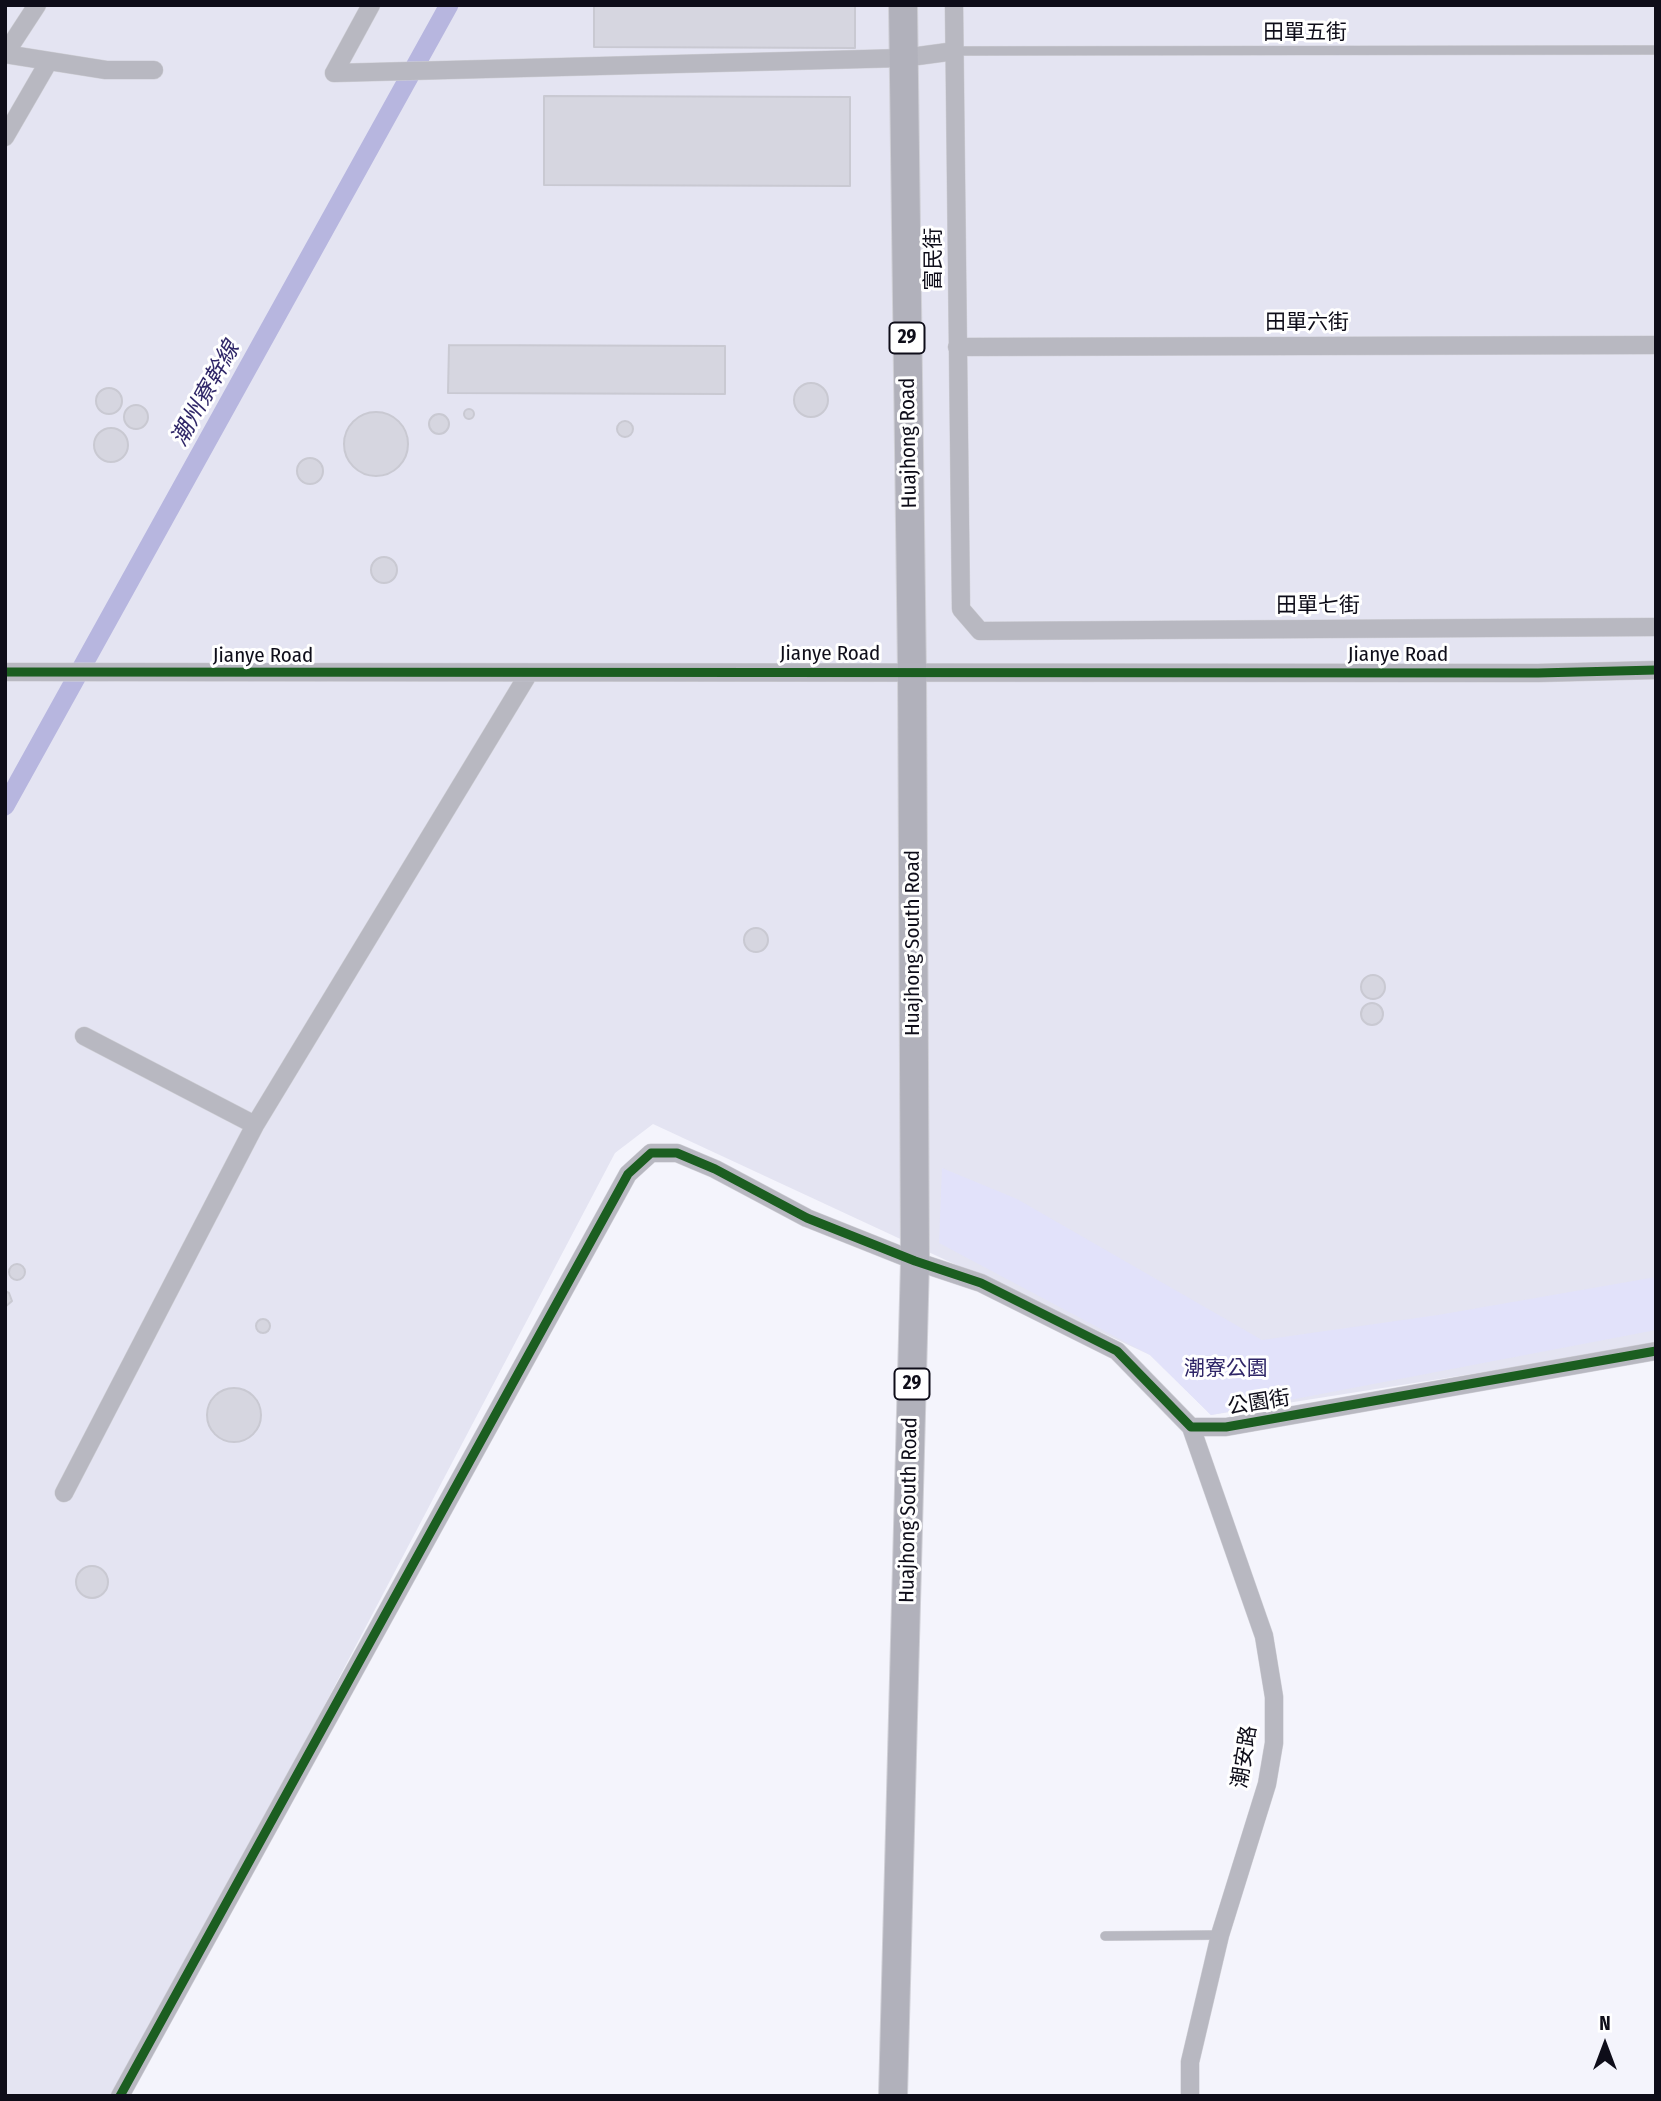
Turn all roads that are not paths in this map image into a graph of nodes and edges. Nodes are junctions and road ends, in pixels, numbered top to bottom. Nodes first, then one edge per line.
1 (37, 5) edge
2 (371, 5) edge
3 (903, 5) edge
4 (954, 5) edge
5 (1656, 50) edge
6 (955, 51) junction
7 (903, 56) junction
8 (49, 61) junction
9 (154, 70) dead end
10 (5, 137) edge
11 (1656, 345) edge
12 (957, 347) junction
13 (1656, 627) edge
14 (980, 631) joint
15 (1656, 670) edge
16 (912, 671) junction
17 (5, 672) edge
18 (529, 673) junction
19 (84, 1036) dead end
20 (255, 1125) junction
21 (915, 1261) junction
22 (1656, 1351) edge
23 (1191, 1427) junction
24 (64, 1493) dead end
25 (1220, 1935) junction
26 (1105, 1936) dead end
27 (120, 2096) edge
28 (893, 2096) edge
29 (1190, 2096) edge

1 - 8 street
2 - 7 street
3 - 7 main road, Huajhong Road / 29
4 - 6 street, 富民街
5 - 6 lane, 田單五街
6 - 7 street
6 - 12 street, 富民街
7 - 16 main road, Huajhong Road / 29
8 - 9 street
8 - 10 street
11 - 12 street, 田單六街
12 - 14 street, 富民街
13 - 14 street, 田單七街
15 - 16 street, Jianye Road
16 - 18 street, Jianye Road
16 - 21 main road, Huajhong South Road / 29
17 - 18 street, Jianye Road
18 - 20 street
19 - 20 street
20 - 24 street
21 - 23 street
21 - 27 street
21 - 28 main road, Huajhong South Road / 29
22 - 23 street, 公園街
23 - 25 street, 潮安路
25 - 26 lane
25 - 29 street, 潮安路

